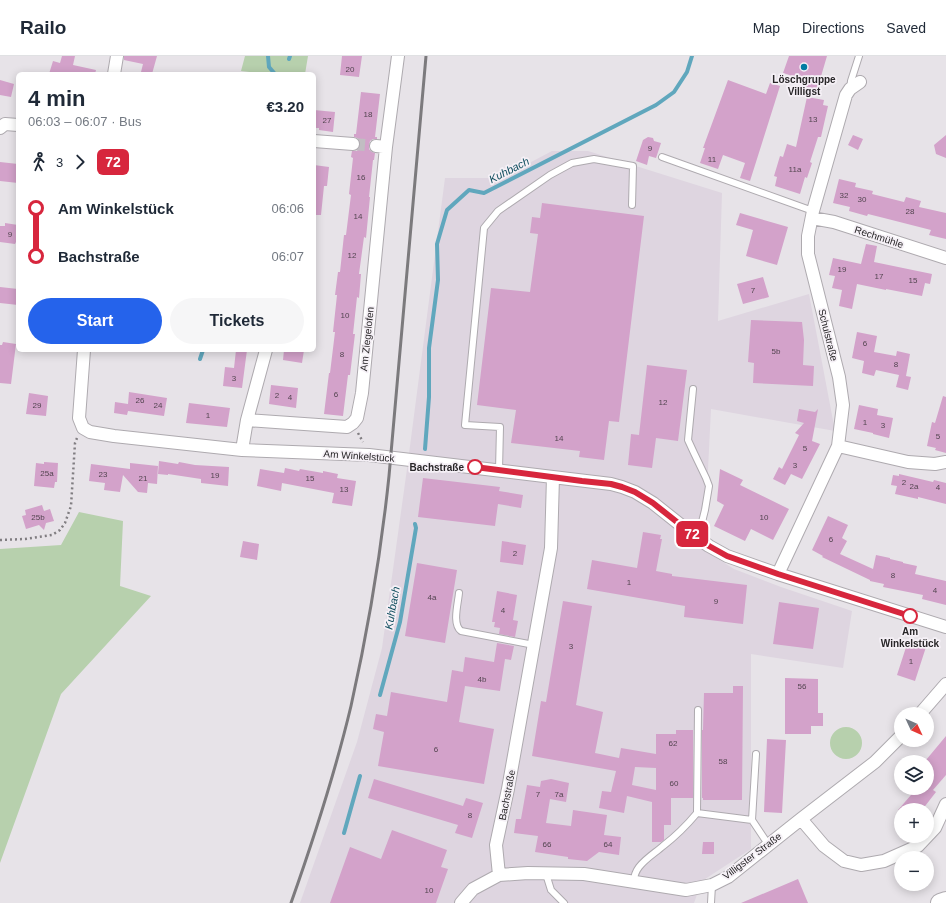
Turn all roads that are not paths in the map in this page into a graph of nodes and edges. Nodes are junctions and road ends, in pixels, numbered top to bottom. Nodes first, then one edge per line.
1 (117, 56) edge
2 (398, 56) edge
3 (859, 56) edge
4 (114, 72) edge
5 (855, 86) joint
6 (16, 125) edge
7 (0, 128) edge
8 (316, 141) edge
9 (353, 144) tunnel mouth
10 (662, 157) dead end
11 (632, 205) dead end
12 (813, 215) junction
13 (946, 258) edge
14 (84, 352) edge
15 (265, 352) edge
16 (693, 389) dead end
17 (247, 420) junction
18 (838, 446) junction
19 (242, 450) junction
20 (946, 462) edge
21 (499, 470) junction
22 (553, 477) junction
23 (698, 538) junction
24 (778, 574) junction
25 (459, 593) dead end
26 (946, 627) edge
27 (534, 644) junction
28 (946, 684) edge
29 (926, 707) edge
30 (698, 710) dead end
31 (894, 743) edge
32 (756, 754) dead end
33 (946, 804) edge
34 (697, 813) junction
35 (801, 819) junction
36 (752, 820) junction
37 (768, 844) junction
38 (546, 874) junction
39 (499, 875) junction
40 (634, 882) junction
41 (712, 885) junction
42 (946, 900) edge
43 (461, 903) edge
44 (564, 903) edge
45 (711, 903) edge
46 (940, 903) edge

1 - 4 street
2 - 17 street, Am Ziegelofen
3 - 5 lane, Schulstraße
5 - 12 street, Schulstraße
6 - 7 street
8 - 9 street
10 - 12 lane
11 - 21 lane
12 - 13 street, Rechmühle
12 - 18 street, Schulstraße
14 - 19 street, Am Winkelstück
15 - 17 street
16 - 23 lane
17 - 19 street
18 - 20 street
18 - 24 street, Schulstraße
19 - 21 street, Am Winkelstück
21 - 22 street, Am Winkelstück
22 - 23 street, Am Winkelstück
22 - 27 street, Bachstraße
23 - 24 street, Am Winkelstück
24 - 26 street, Am Winkelstück
25 - 27 lane
27 - 39 street, Bachstraße
28 - 29 street
30 - 34 lane
31 - 35 street, Villigster Straße
32 - 36 lane
33 - 35 street
34 - 36 lane
34 - 40 lane
35 - 37 street, Villigster Straße
36 - 37 lane
37 - 41 street, Villigster Straße
38 - 39 street, Villigster Straße
38 - 40 street, Villigster Straße
38 - 44 lane
39 - 43 street
40 - 41 street, Villigster Straße
41 - 45 lane
42 - 46 main road

